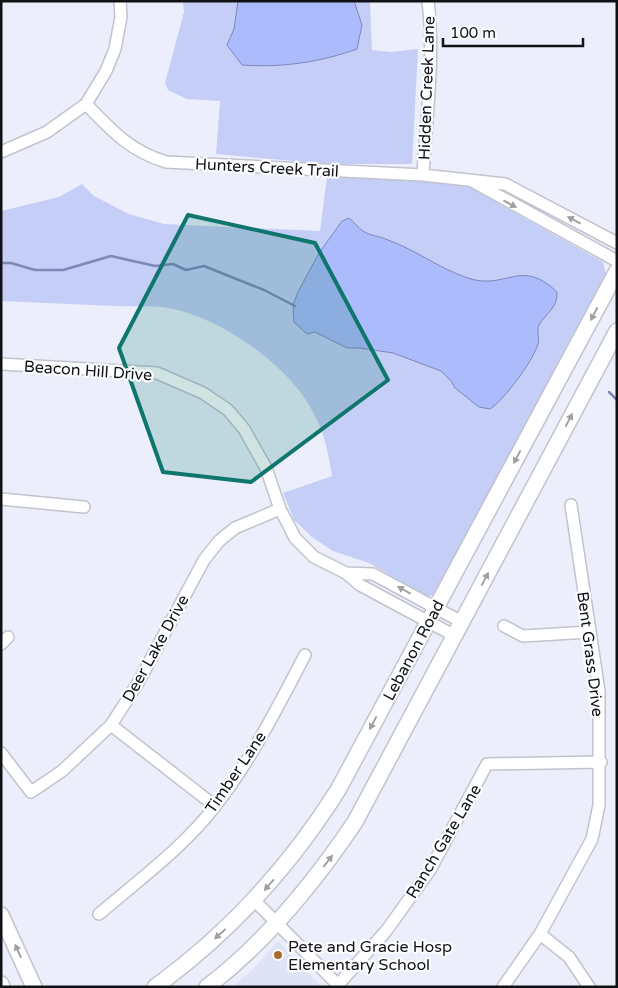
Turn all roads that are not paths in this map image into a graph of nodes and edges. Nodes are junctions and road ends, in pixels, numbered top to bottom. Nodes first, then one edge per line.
1 (120, 1) edge
2 (428, 1) edge
3 (86, 104) junction
4 (1, 152) edge
5 (423, 175) junction
6 (468, 179) junction
7 (617, 243) edge
8 (617, 261) edge
9 (617, 271) edge
10 (617, 331) edge
11 (1, 364) edge
12 (1, 499) edge
13 (571, 506) dead end
14 (84, 507) dead end
15 (280, 509) junction
16 (346, 573) junction
17 (435, 607) junction
18 (428, 622) junction
19 (462, 622) junction
20 (504, 626) dead end
21 (589, 632) junction
22 (454, 636) junction
23 (305, 655) dead end
24 (110, 725) junction
25 (1, 753) edge
26 (601, 762) junction
27 (215, 806) junction
28 (255, 900) junction
29 (99, 914) dead end
30 (1, 915) edge
31 (277, 923) junction
32 (540, 934) junction
33 (339, 986) edge
34 (34, 987) edge
35 (155, 987) edge
36 (207, 987) edge
37 (503, 987) edge
38 (589, 987) edge

1 - 3 street
2 - 5 street, Hidden Creek Lane
3 - 4 street
3 - 5 street, Hunters Creek Trail
5 - 6 street, Hunters Creek Trail
7 -> 6 street, Hunters Creek Trail
6 -> 8 street, Hunters Creek Trail
9 -> 17 main road, Lebanon Road
19 -> 10 main road, Lebanon Road
11 - 15 street, Beacon Hill Drive
12 - 14 street
13 - 21 street, Bent Grass Drive
15 - 16 street, Beacon Hill Drive
15 - 24 street, Deer Lake Drive
17 -> 16 street, Beacon Hill Drive
16 - 18 street, Beacon Hill Drive
17 - 18 main road, Lebanon Road
17 - 19 street, Beacon Hill Drive
18 - 22 street, Beacon Hill Drive
18 -> 28 main road, Lebanon Road
19 - 22 main road, Lebanon Road
20 - 21 street
21 - 26 street, Bent Grass Drive
31 -> 22 main road, Lebanon Road
23 - 27 street, Timber Lane
24 - 25 street, Deer Lake Drive
24 - 27 street
26 - 32 street, Bent Grass Drive
26 - 33 street, Ranch Gate Lane
27 - 29 street, Timber Lane
28 - 31 street
28 -> 35 main road, Lebanon Road
34 -> 30 main road
31 - 33 street
31 - 36 main road, Lebanon Road
32 - 37 street, Bent Grass Drive
32 - 38 street

